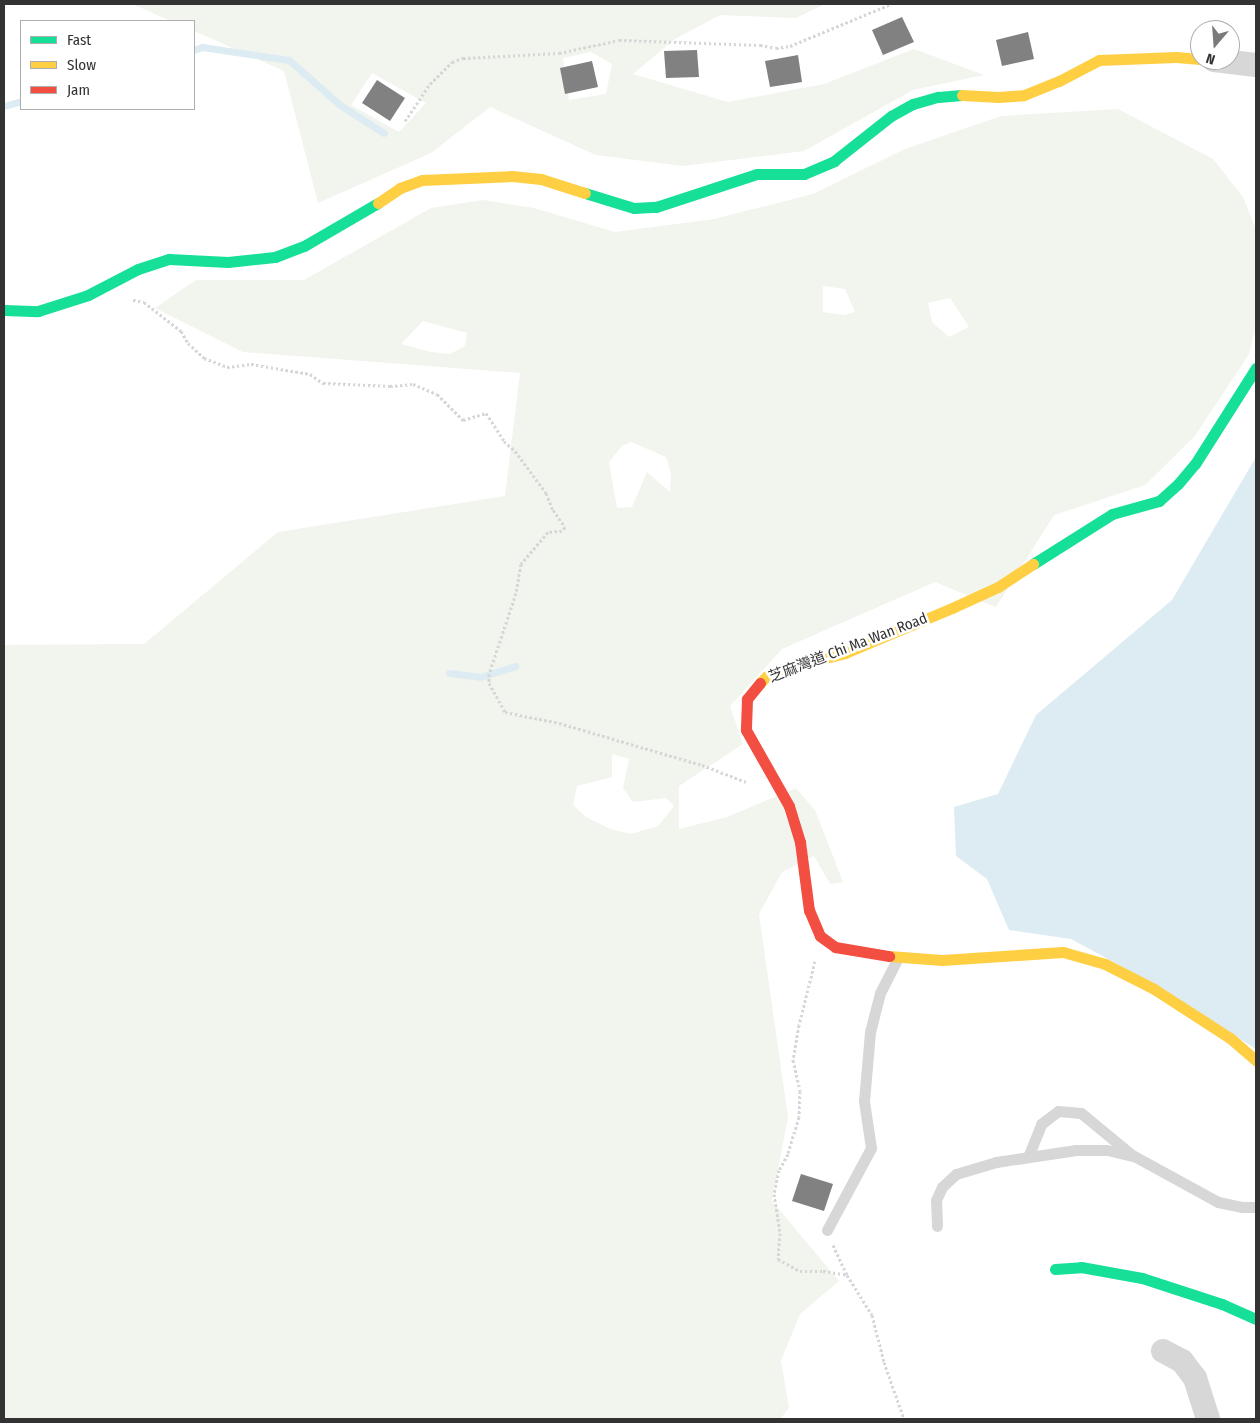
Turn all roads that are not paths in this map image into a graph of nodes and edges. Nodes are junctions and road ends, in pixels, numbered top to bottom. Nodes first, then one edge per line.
1 (1190, 58) edge
2 (1240, 63) edge
3 (1256, 65) edge
4 (4, 310) edge
5 (1256, 368) edge
6 (898, 958) junction
7 (1256, 1061) edge
8 (1134, 1156) junction
9 (1028, 1157) junction
10 (1256, 1206) edge
11 (937, 1226) dead end
12 (827, 1230) road end
13 (1055, 1269) dead end
14 (1256, 1319) edge
15 (1163, 1351) dead end
16 (1208, 1419) edge

1 - 4 street
2 - 3 street
5 - 6 street, 芝麻灣道 Chi Ma Wan Road
6 - 7 street
6 - 12 lane
8 - 9 lane
8 - 9 lane
8 - 10 lane
9 - 11 lane
13 - 14 street
15 - 16 street

